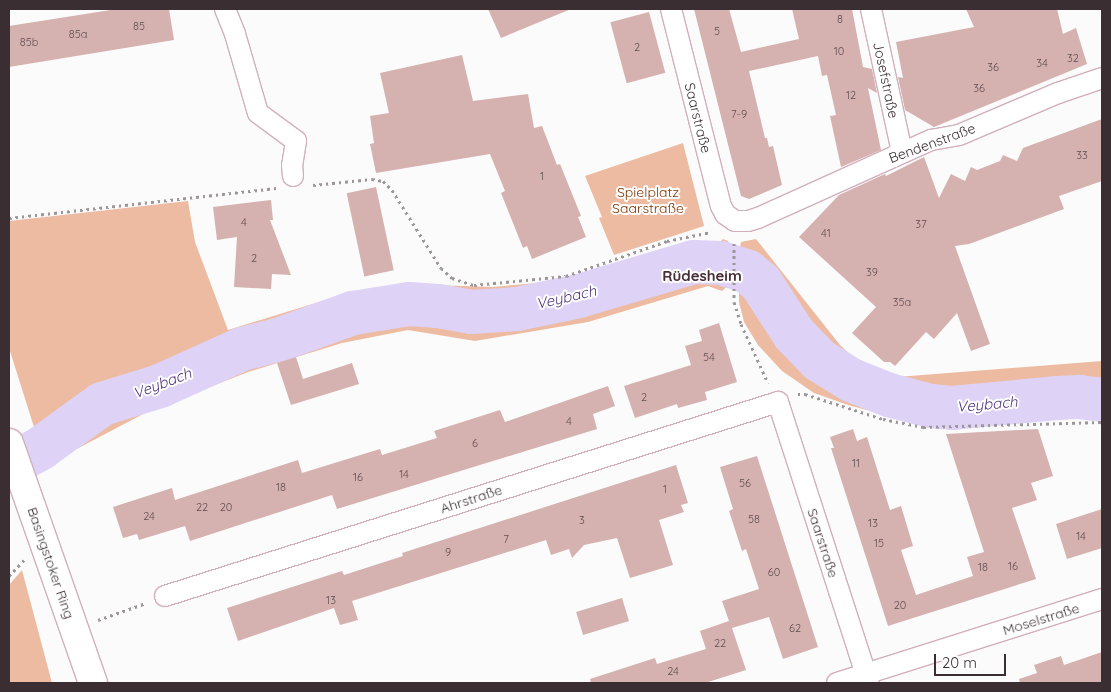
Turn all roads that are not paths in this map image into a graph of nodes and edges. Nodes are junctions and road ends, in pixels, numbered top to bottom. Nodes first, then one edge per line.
1 (225, 9) edge
2 (671, 9) edge
3 (871, 9) edge
4 (1102, 78) edge
5 (902, 152) junction
6 (294, 183) road end
7 (735, 221) joint
8 (778, 402) joint
9 (9, 443) edge
10 (165, 596) road end
11 (1102, 600) edge
12 (867, 679) edge
13 (93, 683) edge
14 (837, 683) edge

1 - 6 street
2 - 7 street, Saarstraße
3 - 5 street, Josefstraße
4 - 5 street, Bendenstraße
5 - 7 street, Bendenstraße
8 - 10 street, Ahrstraße
8 - 12 street, Saarstraße
9 - 13 main road, Basingstoker Ring
11 - 12 street, Moselstraße
12 - 14 street, Moselstraße

